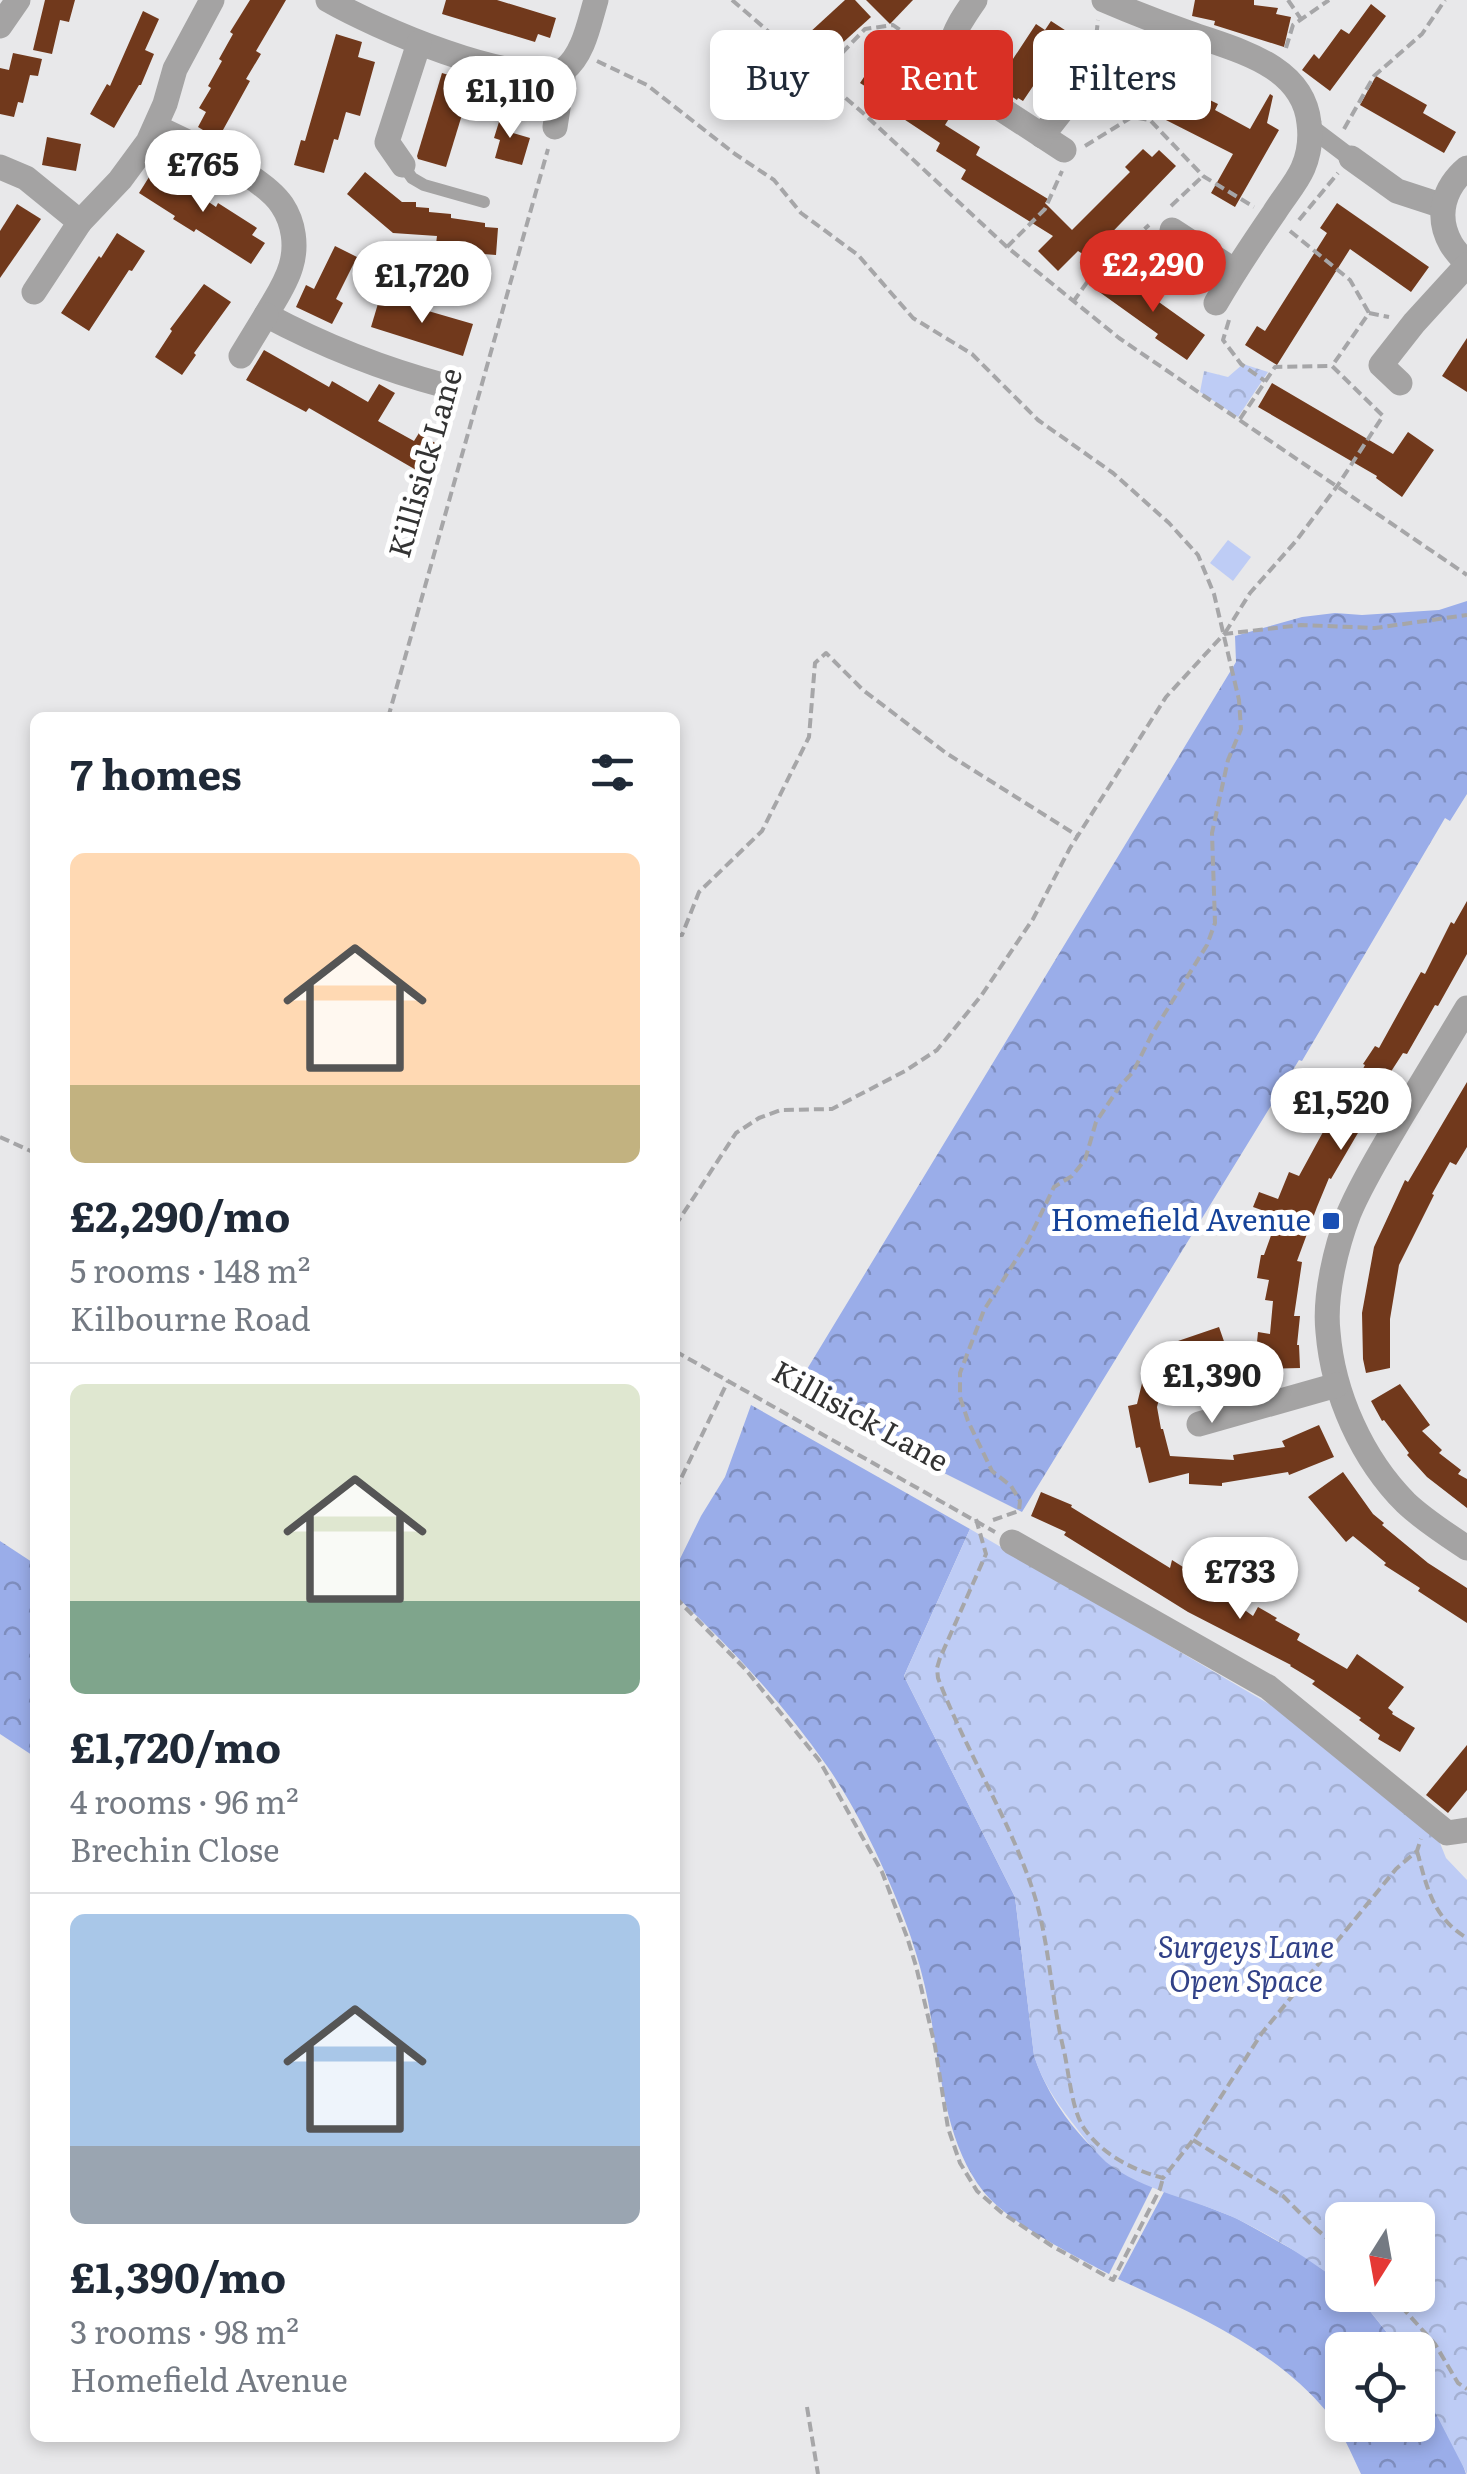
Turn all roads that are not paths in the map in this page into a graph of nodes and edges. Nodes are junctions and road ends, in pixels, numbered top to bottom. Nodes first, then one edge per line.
1 (18, 0) edge
2 (212, 0) edge
3 (596, 0) edge
4 (974, 0) edge
5 (1104, 0) edge
6 (337, 2) edge
7 (1152, 10) edge
8 (0, 26) edge
9 (419, 43) junction
10 (572, 62) junction
11 (1066, 120) edge
12 (156, 127) junction
13 (554, 127) road end
14 (1310, 127) junction
15 (1345, 153) joint
16 (403, 164) joint
17 (0, 166) edge
18 (1467, 168) edge
19 (484, 202) dead end
20 (1443, 206) junction
21 (1167, 218) road end
22 (80, 222) junction
23 (1467, 265) edge
24 (1235, 271) junction
25 (34, 292) dead end
26 (1226, 309) road end
27 (266, 315) junction
28 (242, 356) dead end
29 (1400, 382) dead end
30 (433, 391) dead end
31 (1467, 1008) edge
32 (1337, 1385) junction
33 (1208, 1414) dead end
34 (1012, 1542) road end
35 (1467, 1548) edge
36 (1467, 1830) edge

1 - 8 street
2 - 12 street
3 - 10 street
4 - 11 street
5 - 7 street
6 - 9 street
7 - 14 street
9 - 10 street
9 - 16 street
10 - 13 street
12 - 22 street
12 - 27 street
14 - 15 street
14 - 24 street
15 - 20 street
16 - 19 lane
17 - 22 street
18 - 20 street
20 - 23 street
21 - 24 street
22 - 25 street
23 - 29 street
24 - 26 street
27 - 28 street
27 - 30 street
31 - 32 street
32 - 33 street
32 - 35 street
34 - 36 street

